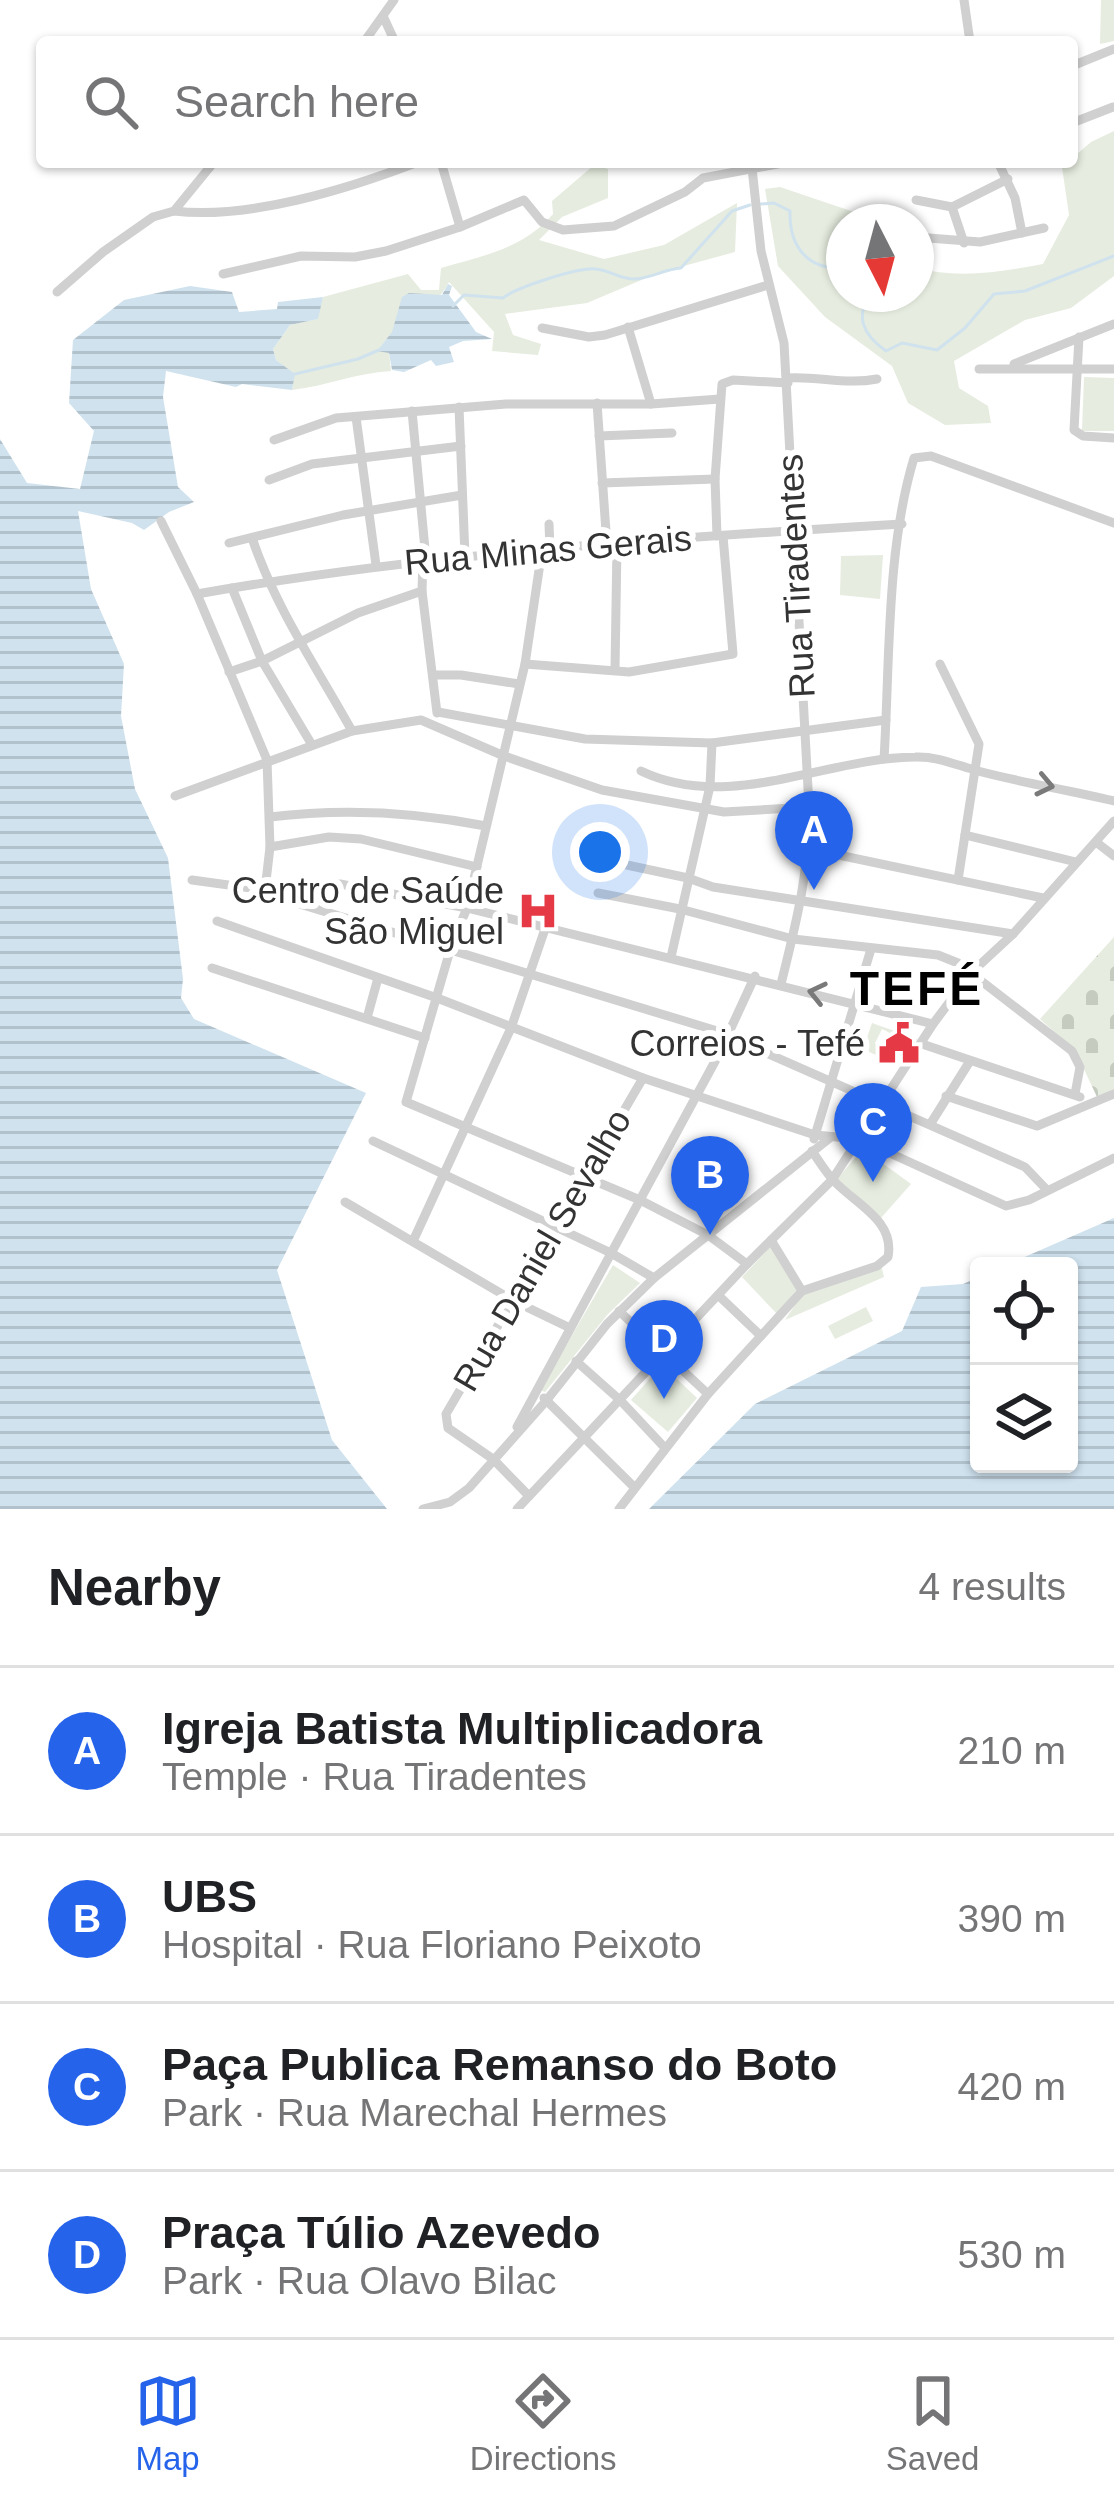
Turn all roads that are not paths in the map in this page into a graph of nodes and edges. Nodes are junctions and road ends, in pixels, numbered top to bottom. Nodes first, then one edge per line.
1 (394, 0) edge
2 (964, 0) edge
3 (383, 16) junction
4 (368, 36) edge
5 (392, 36) edge
6 (969, 36) edge
7 (1114, 49) edge
8 (1078, 64) edge
9 (1113, 107) edge
10 (1078, 121) edge
11 (209, 168) edge
12 (398, 168) edge
13 (443, 168) edge
14 (724, 168) edge
15 (752, 168) joint
16 (1002, 168) edge
17 (1008, 179) junction
18 (916, 200) dead end
19 (952, 207) junction
20 (174, 211) junction
21 (460, 227) junction
22 (1044, 228) dead end
23 (1022, 233) junction
24 (934, 239) edge
25 (964, 243) junction
26 (223, 274) dead end
27 (768, 285) junction
28 (57, 292) dead end
29 (1114, 324) edge
30 (628, 327) junction
31 (542, 328) dead end
32 (1079, 337) junction
33 (1009, 366) junction
34 (1079, 367) junction
35 (979, 368) dead end
36 (1114, 369) edge
37 (877, 379) dead end
38 (787, 380) junction
39 (720, 400) junction
40 (597, 403) junction
41 (652, 404) junction
42 (459, 407) junction
43 (412, 411) junction
44 (356, 417) junction
45 (672, 433) dead end
46 (599, 436) junction
47 (1114, 438) edge
48 (274, 440) dead end
49 (461, 446) junction
50 (416, 452) junction
51 (364, 459) junction
52 (715, 478) junction
53 (269, 480) dead end
54 (602, 483) junction
55 (462, 495) junction
56 (421, 500) junction
57 (366, 510) junction
58 (161, 521) dead end
59 (1114, 523) edge
60 (549, 524) dead end
61 (902, 524) junction
62 (792, 530) junction
63 (720, 536) junction
64 (252, 538) junction
65 (229, 543) dead end
66 (612, 546) junction
67 (546, 550) junction
68 (466, 556) junction
69 (424, 561) junction
70 (376, 566) junction
71 (266, 580) junction
72 (232, 588) junction
73 (422, 591) junction
74 (197, 594) junction
75 (297, 641) junction
76 (262, 661) junction
77 (525, 664) junction
78 (940, 664) dead end
79 (615, 669) junction
80 (229, 672) junction
81 (435, 676) junction
82 (519, 684) junction
83 (436, 718) junction
84 (886, 720) junction
85 (512, 724) junction
86 (352, 731) junction
87 (803, 731) junction
88 (712, 743) junction
89 (312, 745) junction
90 (504, 756) junction
91 (884, 759) junction
92 (268, 760) junction
93 (640, 771) dead end
94 (976, 771) junction
95 (807, 773) junction
96 (710, 786) junction
97 (175, 796) dead end
98 (1114, 801) edge
99 (809, 807) junction
100 (704, 809) junction
101 (270, 818) junction
102 (1114, 821) edge
103 (486, 826) junction
104 (965, 835) junction
105 (1096, 842) junction
106 (270, 847) junction
107 (810, 849) junction
108 (1114, 856) edge
109 (608, 861) dead end
110 (1077, 862) junction
111 (477, 867) junction
112 (688, 878) junction
113 (192, 880) dead end
114 (958, 880) junction
115 (266, 888) junction
116 (598, 893) dead end
117 (1042, 898) junction
118 (803, 900) junction
119 (467, 908) junction
120 (680, 909) junction
121 (217, 921) dead end
122 (544, 929) junction
123 (1013, 934) junction
124 (793, 939) junction
125 (451, 947) junction
126 (871, 950) junction
127 (671, 957) junction
128 (212, 968) dead end
129 (972, 972) junction
130 (531, 974) junction
131 (755, 976) junction
132 (378, 979) junction
133 (782, 984) junction
134 (436, 998) junction
135 (858, 1002) junction
136 (367, 1018) junction
137 (933, 1024) junction
138 (512, 1028) junction
139 (727, 1036) junction
140 (425, 1038) junction
141 (922, 1045) junction
142 (970, 1061) junction
143 (643, 1078) junction
144 (833, 1080) junction
145 (698, 1094) junction
146 (1075, 1094) junction
147 (1114, 1094) edge
148 (946, 1096) junction
149 (883, 1102) junction
150 (1090, 1102) junction
151 (466, 1124) junction
152 (931, 1124) junction
153 (815, 1135) junction
154 (831, 1137) junction
155 (859, 1139) junction
156 (373, 1142) dead end
157 (812, 1150) junction
158 (1114, 1158) edge
159 (442, 1176) junction
160 (586, 1177) junction
161 (832, 1180) junction
162 (1047, 1190) junction
163 (640, 1200) junction
164 (346, 1202) dead end
165 (557, 1227) junction
166 (708, 1235) junction
167 (414, 1239) junction
168 (771, 1240) junction
169 (611, 1252) junction
170 (747, 1264) junction
171 (654, 1278) junction
172 (802, 1291) junction
173 (718, 1294) junction
174 (514, 1300) junction
175 (619, 1311) junction
176 (568, 1328) junction
177 (761, 1336) junction
178 (664, 1353) junction
179 (576, 1361) junction
180 (535, 1392) junction
181 (708, 1394) junction
182 (621, 1400) junction
183 (547, 1401) junction
184 (512, 1437) junction
185 (584, 1438) junction
186 (665, 1448) junction
187 (493, 1459) junction
188 (634, 1487) junction
189 (530, 1496) junction
190 (423, 1509) edge
191 (518, 1509) edge
192 (619, 1509) edge

1 - 3 street
2 - 6 street
3 - 4 street
3 - 5 street
7 - 8 street
9 - 10 street
11 - 20 street
12 - 20 street
13 - 21 street
14 - 15 street
14 - 21 street
15 - 27 street, Rua Tiradentes
16 - 17 street
17 - 19 street
17 - 23 street
18 - 19 street
19 - 25 street
20 - 28 street
21 - 26 street
22 - 23 street
23 - 25 street
24 - 25 street
27 - 30 street
27 - 38 street, Rua Tiradentes
29 - 32 street
30 - 31 street
30 - 41 street
32 - 33 street
32 - 34 street
33 - 34 street
33 - 35 street
34 - 36 street
34 - 47 street
37 - 38 street
38 - 39 street
38 - 62 street, Rua Tiradentes
39 - 41 street
39 - 52 street
40 - 41 street
40 - 42 street
40 - 46 street
42 - 43 street
42 - 49 street
43 - 44 street
43 - 50 street
44 - 48 street
44 - 51 street
45 - 46 street
46 - 54 street
49 - 50 street
49 - 55 street
50 - 51 street
50 - 56 street
51 - 53 street
51 - 57 street
52 - 54 street
52 - 63 street
54 - 66 street
55 - 56 street
55 - 68 street
56 - 57 street
56 - 69 street
57 - 64 street
57 - 70 street
58 - 74 street
59 - 61 street
60 - 67 street
61 - 62 street, Rua Minas Gerais
61 - 84 street
62 - 63 street, Rua Minas Gerais
62 - 87 street, Rua Tiradentes
63 - 66 street, Rua Minas Gerais
63 - 79 street
64 - 65 street
64 - 71 street
66 - 67 street, Rua Minas Gerais
66 - 79 street
67 - 68 street, Rua Minas Gerais
67 - 77 street
68 - 69 street, Rua Minas Gerais
69 - 70 street, Rua Minas Gerais
69 - 73 street
70 - 71 street, Rua Minas Gerais
71 - 72 street, Rua Minas Gerais
71 - 75 street
72 - 74 street, Rua Minas Gerais
72 - 76 street
73 - 75 street
73 - 81 street
74 - 80 street
75 - 76 street
75 - 86 street
76 - 80 street
76 - 89 street
77 - 79 street
77 - 82 street
78 - 94 street
80 - 92 street
81 - 82 street
81 - 83 street
82 - 85 street
83 - 85 street
83 - 86 street
83 - 90 street
84 - 87 street
84 - 91 street
85 - 88 street
85 - 90 street
86 - 89 street
87 - 88 street
87 - 95 street, Rua Tiradentes
88 - 96 street
89 - 92 street
90 - 100 street
90 - 103 street
91 - 94 street
91 - 95 street
92 - 97 street
92 - 101 street
93 - 96 street
94 -> 98 street
94 - 104 street
95 - 96 street
95 - 99 street, Rua Tiradentes
96 - 100 street
99 - 100 street
99 - 107 street, Rua Tiradentes
100 - 112 street
101 - 103 street
101 - 106 street
102 - 105 street
103 - 111 street
104 - 110 street
104 - 114 street
105 - 108 street
105 - 110 street
106 - 111 street
106 - 115 street
107 - 114 street
107 - 118 street, Rua Tiradentes
109 - 112 street
110 - 117 street
111 - 119 street
112 - 118 street
112 - 120 street
113 - 115 street
114 - 117 street
115 - 119 street
115 - 125 street
116 - 120 street
117 - 123 street
118 - 123 street
118 - 124 street, Rua Tiradentes
119 - 122 street
119 - 125 street
120 - 124 street
120 - 127 street
121 - 132 street
122 - 127 street
122 - 130 street
123 - 129 street
124 - 126 street
124 - 133 street, Rua Tiradentes
125 - 130 street
125 - 134 street
126 - 129 street
126 - 135 street
127 - 131 street
128 - 136 street
129 - 137 street
129 - 146 street
130 - 138 street
130 - 139 street
131 - 133 street
131 - 139 street
132 - 134 street
132 - 136 street
135 -> 133 street
134 - 138 street
134 - 140 street
135 - 137 street
135 - 144 street
136 - 140 street
137 - 141 street
138 - 143 street
138 - 151 street
139 - 144 street
139 - 145 street
140 - 151 street
141 - 142 street
141 - 149 street
142 - 146 street
142 - 148 street
143 - 145 street
143 - 160 street, Rua Daniel Sevalho
144 - 149 street
144 - 153 street
145 - 153 street
145 - 163 street
146 - 150 street
147 - 150 street
148 - 150 street
148 - 152 street
149 - 152 street
149 - 155 street
151 - 159 street
151 - 160 street
152 - 162 street
153 - 154 street
153 - 157 street
154 - 155 street
154 - 157 street
155 - 161 street
155 - 162 street
156 - 159 street
157 - 161 street
157 - 166 street
158 - 162 street
159 - 165 street
159 - 167 street
160 - 163 street
160 - 165 street, Rua Daniel Sevalho
161 - 168 street
161 - 172 street
163 - 166 street
163 - 169 street
164 - 167 street
165 - 169 street
165 - 174 street, Rua Daniel Sevalho
166 - 170 street
166 - 171 street
167 - 174 street
168 - 170 street
168 - 172 street
169 - 171 street
169 - 176 street
170 - 173 street
171 - 175 street
172 - 177 street
173 - 177 street
173 - 178 street
174 - 176 street
174 - 187 street, Rua Daniel Sevalho
175 - 178 street
175 - 179 street
176 - 180 street
177 - 181 street
178 - 181 street
178 - 182 street
179 - 182 street
179 - 183 street
180 - 183 street
180 - 184 street
181 - 186 street
182 - 185 street
182 - 186 street
183 - 184 street
183 - 185 street
184 - 187 street
185 - 188 street
185 - 189 street
186 - 188 street
187 - 189 street
187 - 190 street
188 - 192 street
189 - 191 street

